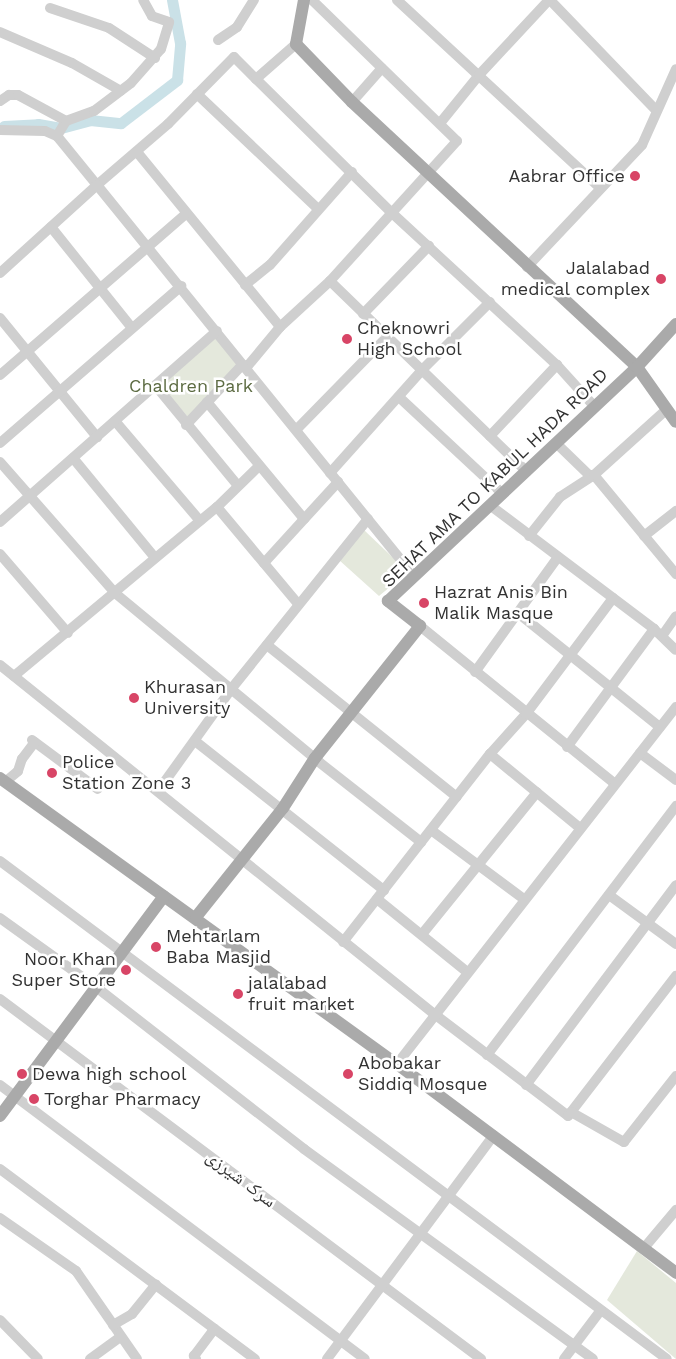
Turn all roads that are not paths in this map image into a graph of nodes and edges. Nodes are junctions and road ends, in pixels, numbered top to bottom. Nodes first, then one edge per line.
1 (143, 0) edge
2 (254, 0) edge
3 (304, 0) edge
4 (312, 0) edge
5 (397, 0) edge
6 (550, 0) edge
7 (50, 8) dead end
8 (0, 32) edge
9 (218, 40) dead end
10 (296, 44) junction
11 (155, 58) junction
12 (382, 68) junction
13 (675, 73) edge
14 (479, 75) junction
15 (256, 79) junction
16 (121, 91) junction
17 (197, 94) junction
18 (0, 101) edge
19 (352, 102) junction
20 (656, 110) junction
21 (66, 121) junction
22 (441, 122) junction
23 (0, 130) edge
24 (57, 136) junction
25 (137, 152) junction
26 (352, 172) junction
27 (430, 172) junction
28 (98, 185) junction
29 (600, 188) junction
30 (317, 208) junction
31 (392, 212) junction
32 (185, 215) junction
33 (51, 227) junction
34 (149, 246) junction
35 (429, 246) junction
36 (527, 267) junction
37 (0, 273) edge
38 (330, 281) junction
39 (244, 285) junction
40 (181, 286) junction
41 (100, 289) junction
42 (490, 302) junction
43 (363, 314) junction
44 (0, 318) edge
45 (676, 324) edge
46 (280, 327) junction
47 (132, 328) junction
48 (217, 331) junction
49 (387, 337) junction
50 (26, 353) junction
51 (557, 365) junction
52 (245, 366) junction
53 (637, 367) junction
54 (422, 370) junction
55 (0, 375) edge
56 (156, 386) junction
57 (58, 391) junction
58 (400, 398) junction
59 (208, 402) junction
60 (594, 406) junction
61 (666, 410) junction
62 (115, 421) junction
63 (676, 422) edge
64 (186, 425) junction
65 (297, 429) junction
66 (490, 436) junction
67 (97, 437) junction
68 (0, 443) edge
69 (556, 443) junction
70 (73, 458) junction
71 (0, 462) edge
72 (259, 466) junction
73 (527, 472) junction
74 (330, 473) junction
75 (594, 475) junction
76 (338, 482) junction
77 (238, 486) junction
78 (502, 493) junction
79 (29, 497) junction
80 (491, 506) junction
81 (216, 507) junction
82 (676, 510) edge
83 (304, 519) junction
84 (368, 519) junction
85 (200, 521) junction
86 (0, 522) edge
87 (529, 536) junction
88 (644, 536) junction
89 (0, 554) edge
90 (558, 557) junction
91 (156, 558) junction
92 (264, 563) junction
93 (676, 574) edge
94 (414, 576) junction
95 (115, 592) junction
96 (613, 598) junction
97 (298, 604) junction
98 (518, 613) junction
99 (676, 616) edge
100 (420, 626) junction
101 (68, 632) junction
102 (658, 632) junction
103 (267, 645) junction
104 (676, 650) edge
105 (569, 654) junction
106 (0, 665) edge
107 (475, 672) junction
108 (14, 676) junction
109 (610, 686) junction
110 (232, 688) junction
111 (352, 712) junction
112 (674, 712) edge
113 (526, 714) junction
114 (660, 728) junction
115 (195, 741) junction
116 (567, 747) junction
117 (640, 753) junction
118 (490, 754) junction
119 (315, 758) junction
120 (1, 780) edge
121 (676, 780) edge
122 (615, 784) junction
123 (98, 789) dead end
124 (158, 791) junction
125 (537, 792) junction
126 (457, 797) junction
127 (676, 806) edge
128 (283, 808) junction
129 (580, 828) junction
130 (431, 830) junction
131 (421, 842) junction
132 (242, 858) junction
133 (0, 861) edge
134 (479, 865) junction
135 (676, 885) edge
136 (384, 890) junction
137 (609, 895) junction
138 (164, 896) junction
139 (377, 898) junction
140 (524, 899) junction
141 (196, 917) junction
142 (0, 918) edge
143 (648, 923) junction
144 (423, 933) junction
145 (343, 942) junction
146 (676, 944) edge
147 (122, 953) junction
148 (466, 972) junction
149 (676, 976) edge
150 (96, 987) junction
151 (0, 999) edge
152 (433, 1013) junction
153 (56, 1040) junction
154 (487, 1055) junction
155 (396, 1064) junction
156 (676, 1076) edge
157 (0, 1084) edge
158 (526, 1084) junction
159 (16, 1096) junction
160 (571, 1112) junction
161 (0, 1116) edge
162 (495, 1137) junction
163 (0, 1169) edge
164 (450, 1197) junction
165 (676, 1210) edge
166 (0, 1218) edge
167 (424, 1233) junction
168 (644, 1248) junction
169 (676, 1273) edge
170 (156, 1284) junction
171 (384, 1286) junction
172 (601, 1310) junction
173 (0, 1320) edge
174 (113, 1325) junction
175 (214, 1329) junction
176 (120, 1337) junction
177 (343, 1342) junction
178 (574, 1345) junction
179 (38, 1359) edge
180 (90, 1359) edge
181 (138, 1359) edge
182 (196, 1359) edge
183 (255, 1359) edge
184 (327, 1359) edge
185 (332, 1359) edge
186 (365, 1359) edge
187 (481, 1359) edge
188 (564, 1359) edge
189 (594, 1359) edge
190 (667, 1359) edge

1 - 11 street
2 - 9 street
3 - 10 main road
4 - 12 street
5 - 14 street
6 - 14 street
6 - 20 street
7 - 11 street
8 - 16 street
10 - 15 street
10 - 19 main road
11 - 16 street
12 - 19 street
12 - 22 street
13 - 20 street
14 - 22 street
14 - 29 street
15 - 17 street
15 - 26 street
16 - 21 street
17 - 25 street
17 - 30 street
18 - 21 street
19 - 27 main road
20 - 29 street
21 - 24 street
22 - 27 street
23 - 24 street
24 - 28 street
25 - 28 street
25 - 32 street
26 - 30 street
26 - 31 street
27 - 31 street
27 - 36 main road
28 - 33 street
28 - 34 street
29 - 36 street
30 - 39 street
31 - 35 street
31 - 38 street
32 - 34 street
32 - 39 street
33 - 37 street
33 - 41 street
34 - 40 street
34 - 41 street
35 - 42 street
35 - 43 street
36 - 53 main road
38 - 43 street
38 - 46 street
39 - 46 street
40 - 47 street
40 - 48 street
41 - 47 street
41 - 50 street
42 - 51 street
42 - 54 street
43 - 49 street
44 - 50 street
45 - 53 main road, SEHAT AMA TO KABUL HADA ROAD
46 - 52 street
47 - 57 street
48 - 52 street
48 - 56 street
49 - 54 street
49 - 65 street
50 - 55 street
50 - 57 street
51 - 60 street
51 - 66 street
52 - 59 street
52 - 65 street
53 - 60 main road, SEHAT AMA TO KABUL HADA ROAD
53 - 61 main road
54 - 58 street
54 - 66 street
56 - 62 street
56 - 64 street
57 - 67 street
57 - 68 street
58 - 74 street
58 - 78 street
59 - 64 street
59 - 72 street
60 - 69 main road, SEHAT AMA TO KABUL HADA ROAD
61 - 63 main road
61 - 75 street
62 - 67 street
62 - 85 street
64 - 77 street
65 - 74 street
66 - 73 street
67 - 70 street
69 - 73 main road, SEHAT AMA TO KABUL HADA ROAD
69 - 75 street
70 - 79 street
70 - 91 street
71 - 79 street
72 - 77 street
72 - 83 street
73 - 78 main road, SEHAT AMA TO KABUL HADA ROAD
74 - 76 street
75 - 87 street
75 - 88 street
76 - 83 street
76 - 84 street
77 - 81 street
78 - 80 main road, SEHAT AMA TO KABUL HADA ROAD
79 - 86 street
79 - 95 street
80 - 87 street
80 - 94 main road, SEHAT AMA TO KABUL HADA ROAD
81 - 85 street
81 - 92 street
82 - 88 street
83 - 92 street
84 - 94 street
84 - 97 street
85 - 91 street
87 - 90 street
88 - 93 street
89 - 101 street
90 - 96 street
90 - 98 street
91 - 95 street
92 - 97 street
94 - 100 main road, SEHAT AMA TO KABUL HADA ROAD
95 - 101 street
95 - 110 street
96 - 102 street
96 - 105 street
97 - 103 street
98 - 105 street
98 - 107 street
99 - 102 street
100 - 107 street
100 - 111 main road
101 - 108 street
102 - 104 street
102 - 109 street
103 - 110 street
103 - 111 street
105 - 109 street
105 - 113 street
106 - 108 street
107 - 113 street
108 - 124 street
109 - 114 street
109 - 116 street
110 - 115 street
110 - 119 street
111 - 119 main road
111 - 126 street
112 - 114 street
113 - 116 street
113 - 118 street
114 - 117 street
115 - 124 street
115 - 128 street
116 - 122 street
117 - 121 street
117 - 122 street
118 - 125 street
118 - 126 street
119 - 128 main road
119 - 131 street
120 - 123 street
120 - 138 main road
122 - 129 street
124 - 132 street
125 - 129 street
125 - 134 street
126 - 130 street
127 - 137 street
128 - 132 main road
128 - 136 street
129 - 140 street
130 - 131 street
130 - 134 street
131 - 136 street
132 - 141 main road
132 - 145 street
133 - 147 street
134 - 140 street
134 - 144 street
135 - 143 street
136 - 139 street
137 - 143 street
137 - 154 street
138 - 141 main road
138 - 147 main road
139 - 144 street
139 - 145 street
140 - 148 street
141 - 155 main road
142 - 150 street
143 - 146 street
143 - 158 street
144 - 148 street
145 - 152 street
147 - 150 main road
147 - 164 street
148 - 152 street
149 - 160 street
150 - 153 main road
150 - 167 street
151 - 153 street, سرک شیرزی
152 - 154 street
152 - 155 street
153 - 159 main road
153 - 171 street, سرک شیرزی
154 - 158 street
155 - 162 main road
156 - 160 street
157 - 159 street
158 - 160 street
159 - 161 main road
159 - 177 street
162 - 164 street
162 - 168 main road
163 - 170 street
164 - 167 street
164 - 172 street
165 - 168 street
166 - 174 street
167 - 171 street
167 - 178 street
168 - 169 main road
170 - 174 street
170 - 175 street
171 - 177 street
171 - 187 street, سرک شیرزی
172 - 178 street
172 - 190 street
173 - 179 street
174 - 176 street
175 - 182 street
175 - 183 street
176 - 180 street
176 - 181 street
177 - 184 street
177 - 185 street
177 - 186 street
178 - 188 street
178 - 189 street

